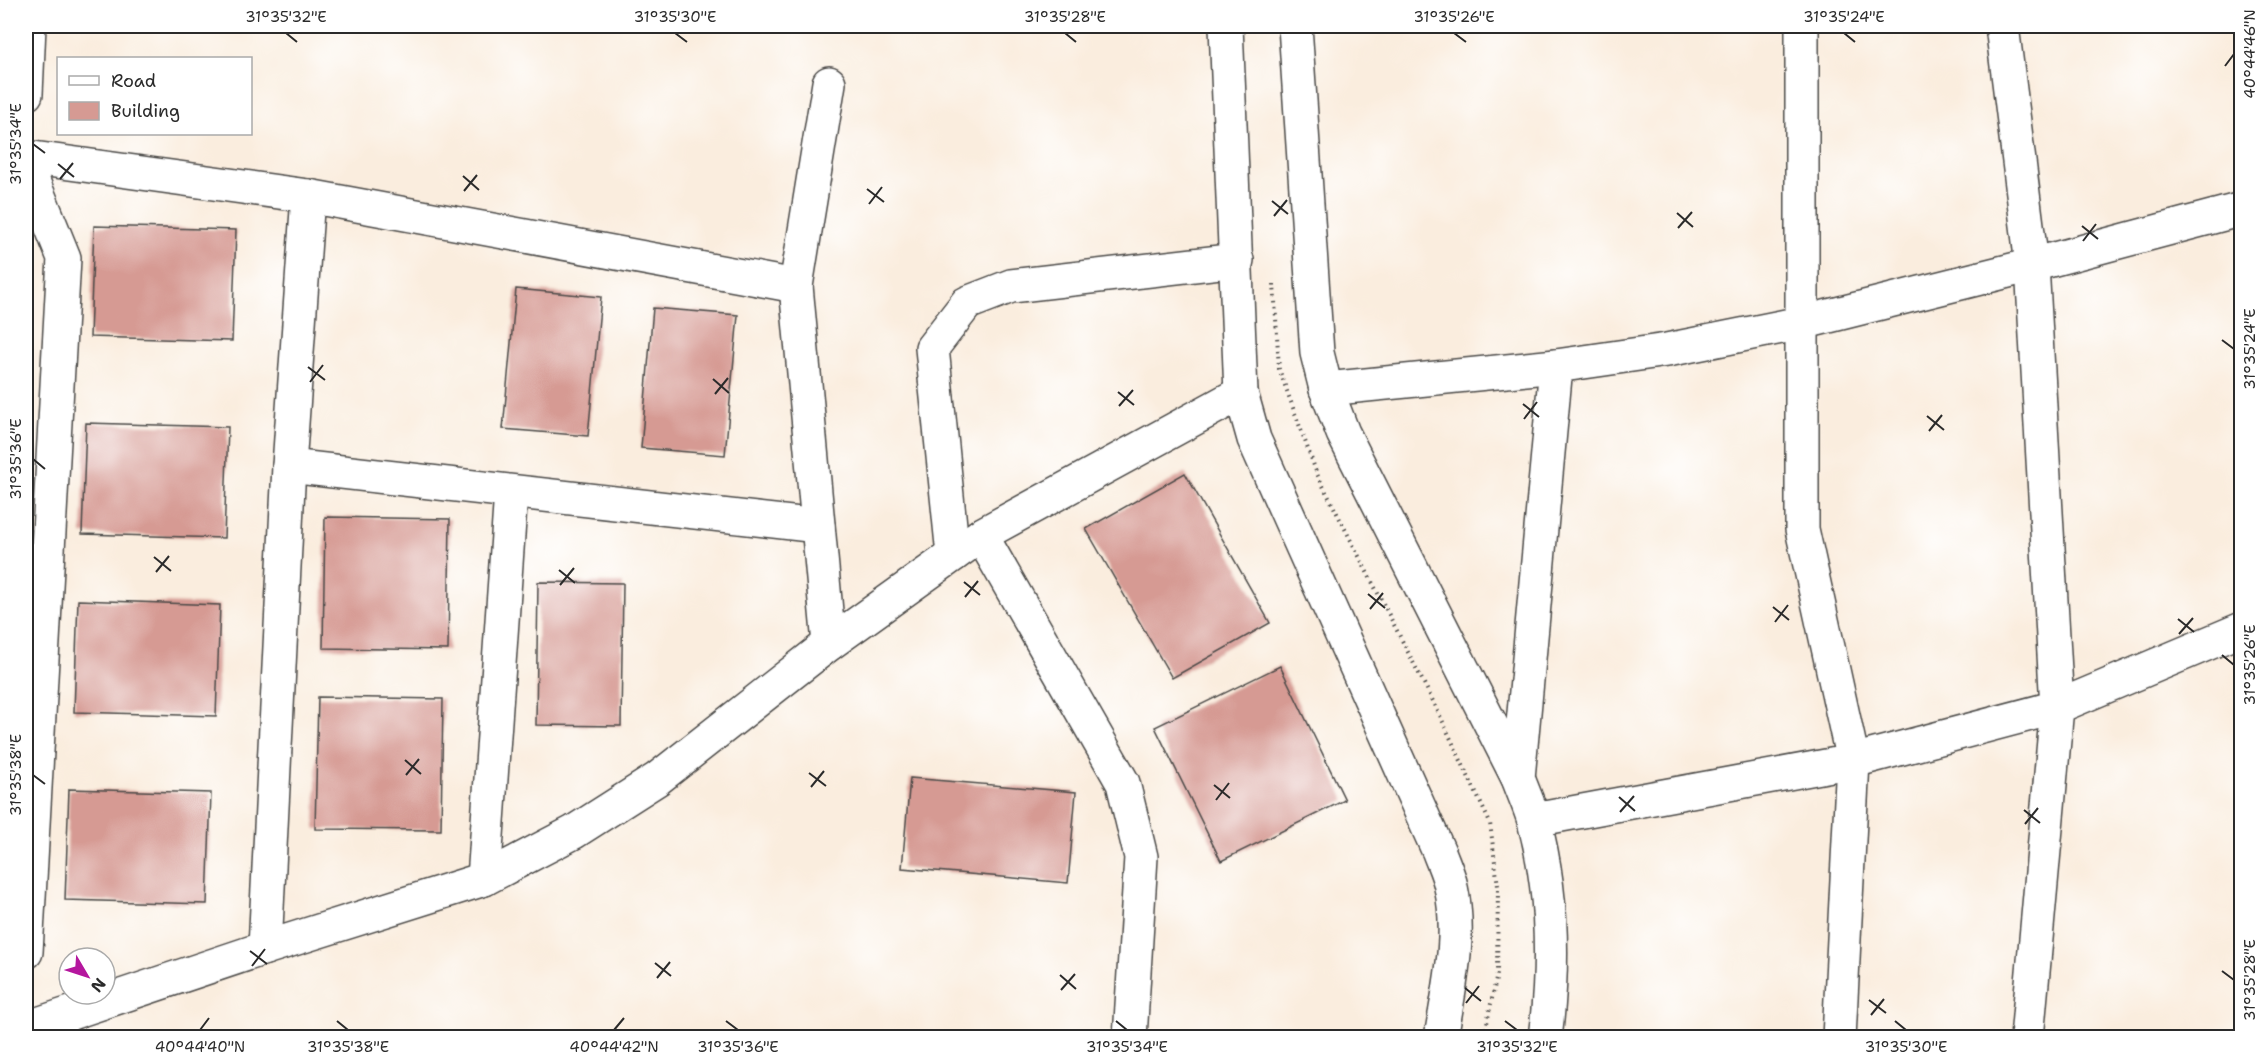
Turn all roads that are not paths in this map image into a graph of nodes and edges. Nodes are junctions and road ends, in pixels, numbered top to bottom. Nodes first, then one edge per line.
1 (44, 26) edge
2 (1226, 26) edge
3 (1295, 26) edge
4 (1802, 26) edge
5 (2001, 26) edge
6 (28, 40) edge
7 (830, 83) dead end
8 (26, 94) edge
9 (26, 157) edge
10 (26, 164) edge
11 (309, 196) junction
12 (2241, 209) edge
13 (1237, 260) junction
14 (2032, 265) junction
15 (796, 286) junction
16 (1801, 323) junction
17 (1556, 366) junction
18 (1326, 389) junction
19 (1241, 393) junction
20 (289, 466) junction
21 (511, 492) junction
22 (818, 526) junction
23 (981, 535) junction
24 (953, 555) junction
25 (2241, 629) edge
26 (829, 644) junction
27 (2057, 707) junction
28 (1853, 761) junction
29 (1518, 778) junction
30 (1534, 820) junction
31 (484, 879) junction
32 (265, 948) junction
33 (26, 952) edge
34 (26, 1028) edge
35 (1130, 1038) edge
36 (1441, 1038) edge
37 (1545, 1038) edge
38 (1839, 1038) edge
39 (2027, 1038) edge

1 - 6 street
2 - 13 street
3 - 18 street
4 - 16 street
5 - 14 street
6 - 8 street
7 - 15 street
9 - 11 street
10 - 33 street
11 - 15 street
11 - 20 street
12 - 14 street
13 - 19 street
13 - 24 street
14 - 16 street
14 - 27 street
15 - 22 street
16 - 17 street
16 - 28 street
17 - 18 street
17 - 29 street
18 - 29 street
19 - 23 street
19 - 36 street
20 - 21 street
20 - 32 street
21 - 22 street
21 - 31 street
22 - 26 street
23 - 24 street
23 - 35 street
24 - 26 street
25 - 27 street
26 - 31 street
27 - 28 street
27 - 39 street
28 - 30 street
28 - 38 street
29 - 30 street
30 - 37 street
31 - 32 street
32 - 34 street

